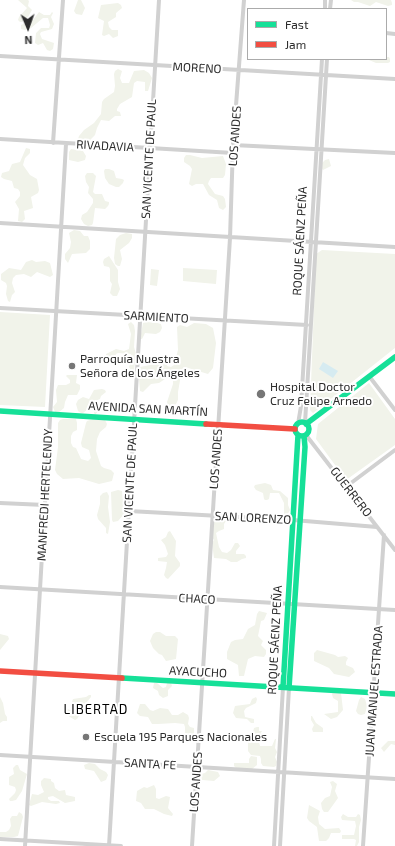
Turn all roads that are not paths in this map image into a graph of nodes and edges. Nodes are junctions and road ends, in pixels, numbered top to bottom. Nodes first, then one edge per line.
1 (63, 0) edge
2 (159, 0) edge
3 (244, 0) edge
4 (242, 24) junction
5 (247, 25) edge
6 (0, 56) edge
7 (58, 59) junction
8 (322, 60) edge
9 (327, 60) edge
10 (155, 66) junction
11 (239, 70) junction
12 (321, 75) junction
13 (326, 75) junction
14 (395, 79) edge
15 (0, 139) edge
16 (52, 143) junction
17 (66, 144) junction
18 (234, 145) junction
19 (150, 149) junction
20 (316, 150) junction
21 (322, 150) junction
22 (233, 154) junction
23 (395, 154) edge
24 (0, 223) edge
25 (61, 228) junction
26 (145, 233) junction
27 (230, 238) junction
28 (310, 242) junction
29 (316, 242) junction
30 (395, 247) edge
31 (0, 308) edge
32 (56, 311) junction
33 (140, 316) junction
34 (224, 321) junction
35 (311, 325) junction
36 (306, 326) junction
37 (395, 357) edge
38 (369, 376) junction
39 (395, 410) edge
40 (0, 412) edge
41 (50, 414) junction
42 (134, 420) junction
43 (306, 423) junction
44 (218, 425) junction
45 (296, 426) junction
46 (303, 436) junction
47 (395, 450) edge
48 (347, 486) junction
49 (0, 502) edge
50 (45, 505) junction
51 (129, 511) junction
52 (212, 516) junction
53 (293, 520) junction
54 (300, 521) junction
55 (377, 527) junction
56 (384, 535) junction
57 (393, 543) edge
58 (395, 550) edge
59 (0, 587) edge
60 (40, 590) junction
61 (124, 594) junction
62 (207, 599) junction
63 (291, 604) junction
64 (379, 609) junction
65 (395, 610) edge
66 (0, 671) edge
67 (35, 673) junction
68 (119, 679) junction
69 (202, 683) junction
70 (286, 688) junction
71 (373, 692) junction
72 (395, 694) edge
73 (0, 755) edge
74 (30, 758) junction
75 (114, 762) junction
76 (197, 766) junction
77 (278, 771) junction
78 (284, 772) junction
79 (368, 778) junction
80 (395, 779) edge
81 (0, 839) edge
82 (25, 840) junction
83 (25, 846) edge
84 (109, 846) edge
85 (121, 846) edge
86 (192, 846) edge
87 (274, 846) edge
88 (280, 846) edge
89 (363, 846) edge

1 - 7 street
2 - 10 street, SAN VICENTE DE PAUL
3 - 4 street, LOS ANDES
4 - 5 street
4 - 11 street, LOS ANDES
6 - 7 street, MORENO
7 - 10 street, MORENO
7 - 16 street
8 - 12 street, ROQUE SÁENZ PEÑA
9 - 13 street, ROQUE SÁENZ PEÑA
10 - 11 street, MORENO
10 - 19 street, SAN VICENTE DE PAUL
11 - 12 street, MORENO
11 - 18 street, LOS ANDES
12 - 13 street, MORENO
12 - 20 street, ROQUE SÁENZ PEÑA
13 - 14 street, MORENO
13 - 21 street, ROQUE SÁENZ PEÑA
15 - 16 street, RIVADAVIA
16 - 17 street, RIVADAVIA
17 - 19 street, RIVADAVIA
17 - 25 street, MANFREDI HERTELENDY
18 - 20 street
18 - 22 street, LOS ANDES
19 - 22 street, RIVADAVIA
19 - 26 street, SAN VICENTE DE PAUL
20 - 21 street
20 - 28 street, ROQUE SÁENZ PEÑA
21 - 23 street
21 - 29 street, ROQUE SÁENZ PEÑA
22 - 27 street, LOS ANDES
24 - 25 street
25 - 26 street
25 - 32 street, MANFREDI HERTELENDY
26 - 27 street
26 - 33 street, SAN VICENTE DE PAUL
27 - 28 street
27 - 34 street, LOS ANDES
28 - 29 street
28 - 36 street, ROQUE SÁENZ PEÑA
29 - 30 street
29 - 35 street, ROQUE SÁENZ PEÑA
31 - 32 street, SARMIENTO
32 - 33 street, SARMIENTO
32 - 41 street, MANFREDI HERTELENDY
33 - 34 street, SARMIENTO
33 - 42 street, SAN VICENTE DE PAUL
34 - 36 street, SARMIENTO
34 - 44 street, LOS ANDES
35 - 36 street, SARMIENTO
35 - 43 street, ROQUE SÁENZ PEÑA
36 - 45 street, ROQUE SÁENZ PEÑA
37 - 38 street
38 - 39 street
38 - 43 street
40 - 41 street, AVENIDA SAN MARTÍN
41 - 42 street, AVENIDA SAN MARTÍN
41 - 50 street, MANFREDI HERTELENDY
42 - 44 street, AVENIDA SAN MARTÍN
42 - 51 street, SAN VICENTE DE PAUL
43 - 45 street, AVENIDA SAN MARTÍN
43 - 46 street
44 - 45 street, AVENIDA SAN MARTÍN
44 - 52 street, LOS ANDES
45 - 46 street
46 - 48 street, GUERRERO
46 - 53 street, ROQUE SÁENZ PEÑA
46 - 54 street, ROQUE SÁENZ PEÑA
47 - 48 street
48 - 55 street, GUERRERO
49 - 50 street
50 - 60 street, MANFREDI HERTELENDY
51 - 52 street, SAN LORENZO
51 - 61 street, SAN VICENTE DE PAUL
52 - 53 street, SAN LORENZO
52 - 62 street, LOS ANDES
53 - 54 street, SAN LORENZO
53 - 63 street, ROQUE SÁENZ PEÑA
54 - 55 street, SAN LORENZO
54 - 63 street, ROQUE SÁENZ PEÑA
55 - 56 street, GUERRERO
56 - 57 street, GUERRERO
56 - 64 street, JUAN MANUEL ESTRADA
57 - 58 street, GUERRERO
59 - 60 street, CHACO
60 - 61 street, CHACO
60 - 67 street, MANFREDI HERTELENDY
61 - 62 street, CHACO
61 - 68 street, SAN VICENTE DE PAUL
62 - 63 street, CHACO
62 - 69 street, LOS ANDES
63 - 64 street, CHACO
63 - 70 street, ROQUE SÁENZ PEÑA
64 - 65 street, CHACO
64 - 71 street, JUAN MANUEL ESTRADA
66 - 67 street, AYACUCHO
67 - 68 street, AYACUCHO
67 - 74 street, MANFREDI HERTELENDY
68 - 69 street, AYACUCHO
68 - 75 street, SAN VICENTE DE PAUL
69 - 70 street, AYACUCHO
69 - 76 street, LOS ANDES
70 - 71 street, AYACUCHO
70 - 77 street, ROQUE SÁENZ PEÑA
70 - 78 street, ROQUE SÁENZ PEÑA
71 - 72 street, AYACUCHO
71 - 79 street, JUAN MANUEL ESTRADA
73 - 74 street, SANTA FE
74 - 75 street, SANTA FE
74 - 82 street, MANFREDI HERTELENDY
75 - 76 street, SANTA FE
75 - 84 street, SAN VICENTE DE PAUL
76 - 77 street, SANTA FE
76 - 86 street, LOS ANDES
77 - 78 street, SANTA FE
77 - 87 street, ROQUE SÁENZ PEÑA
78 - 79 street, SANTA FE
78 - 88 street, ROQUE SÁENZ PEÑA
79 - 80 street, SANTA FE
79 - 89 street, JUAN MANUEL ESTRADA
81 - 82 street
82 - 83 street, MANFREDI HERTELENDY
82 - 84 street
84 - 85 street

